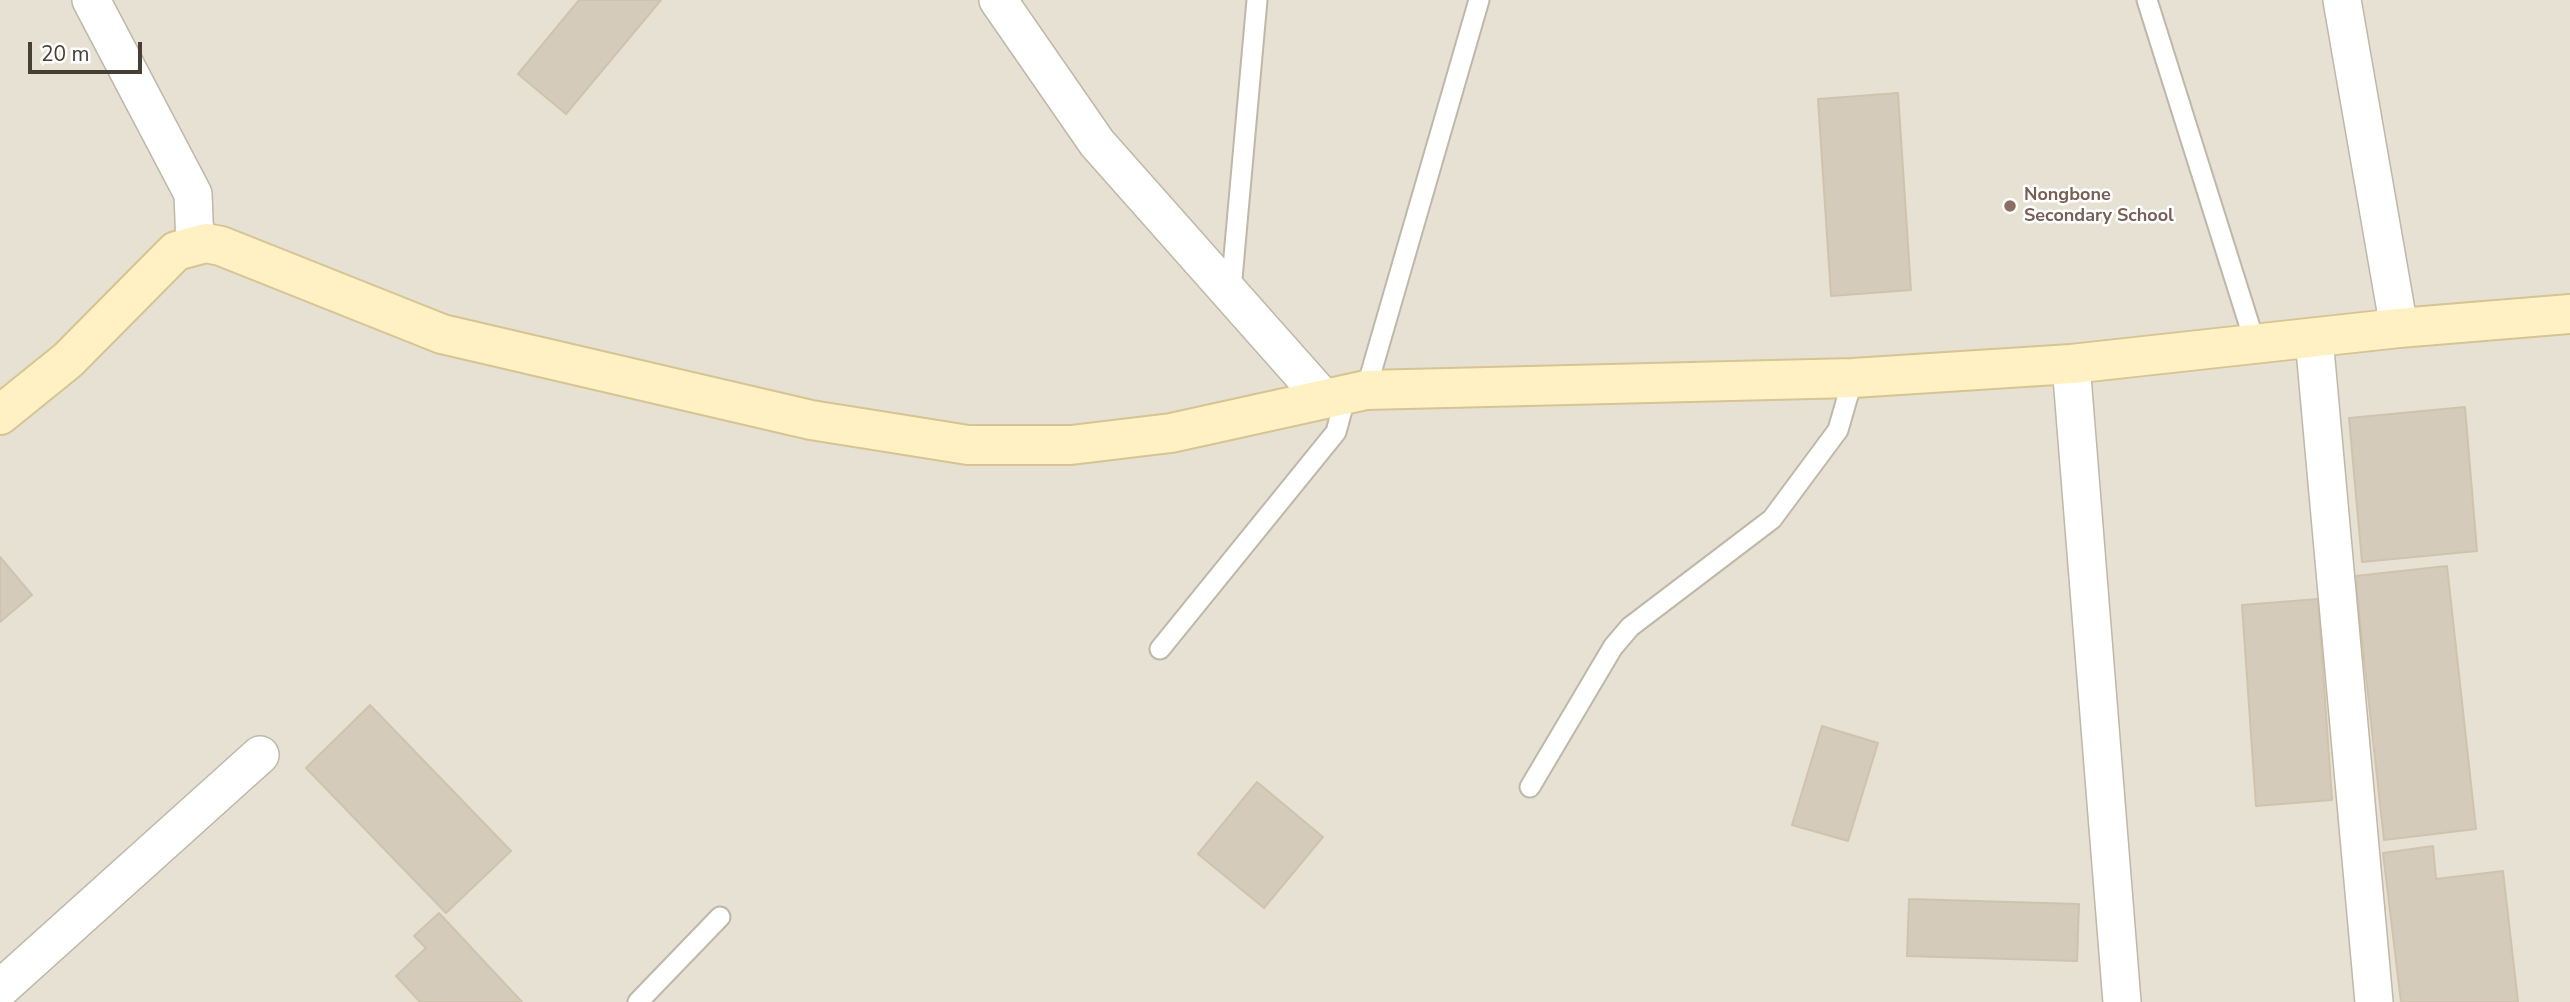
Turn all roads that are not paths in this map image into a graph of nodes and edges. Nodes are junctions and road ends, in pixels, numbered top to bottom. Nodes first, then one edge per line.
1 (91, 0) edge
2 (998, 0) edge
3 (1257, 0) edge
4 (1479, 0) edge
5 (2147, 0) edge
6 (2342, 0) edge
7 (195, 244) junction
8 (1231, 290) junction
9 (2570, 314) edge
10 (2399, 328) junction
11 (2314, 338) junction
12 (2255, 343) junction
13 (2071, 364) junction
14 (1853, 378) junction
15 (1345, 394) junction
16 (0, 415) edge
17 (1160, 649) dead end
18 (260, 755) dead end
19 (1530, 787) dead end
20 (720, 917) dead end
21 (0, 989) edge
22 (638, 1002) edge
23 (2122, 1002) edge
24 (2374, 1002) edge

1 - 7 street
2 - 8 street
3 - 8 lane
4 - 15 lane
5 - 12 lane
6 - 10 street
7 - 15 street
7 - 16 street
8 - 15 street
9 - 10 street
10 - 11 street
11 - 12 street
11 - 24 street
12 - 13 street
13 - 14 street
13 - 23 street
14 - 15 street
14 - 19 lane
15 - 17 lane
18 - 21 street
20 - 22 lane

